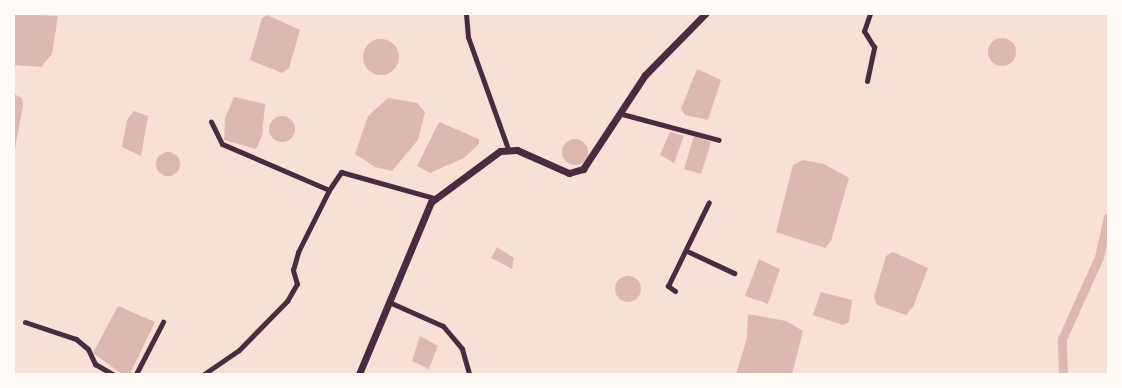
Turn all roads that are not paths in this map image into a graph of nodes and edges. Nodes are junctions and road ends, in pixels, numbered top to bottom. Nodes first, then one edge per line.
1 (466, 14) edge
2 (705, 14) edge
3 (870, 14) edge
4 (867, 81) dead end
5 (622, 114) junction
6 (212, 121) dead end
7 (720, 140) dead end
8 (508, 149) junction
9 (329, 190) junction
10 (434, 198) junction
11 (709, 202) dead end
12 (688, 252) junction
13 (734, 273) dead end
14 (675, 291) dead end
15 (389, 302) junction
16 (25, 322) dead end
17 (163, 322) dead end
18 (112, 374) edge
19 (136, 374) edge
20 (204, 374) edge
21 (359, 374) edge
22 (469, 374) edge

1 - 8 street
2 - 5 street
3 - 4 street
5 - 7 street
5 - 8 street
6 - 9 street
8 - 10 street
9 - 10 street
9 - 20 street
10 - 15 street
11 - 12 street
12 - 13 street
12 - 14 street
15 - 21 street
15 - 22 street
16 - 18 street
17 - 19 street

